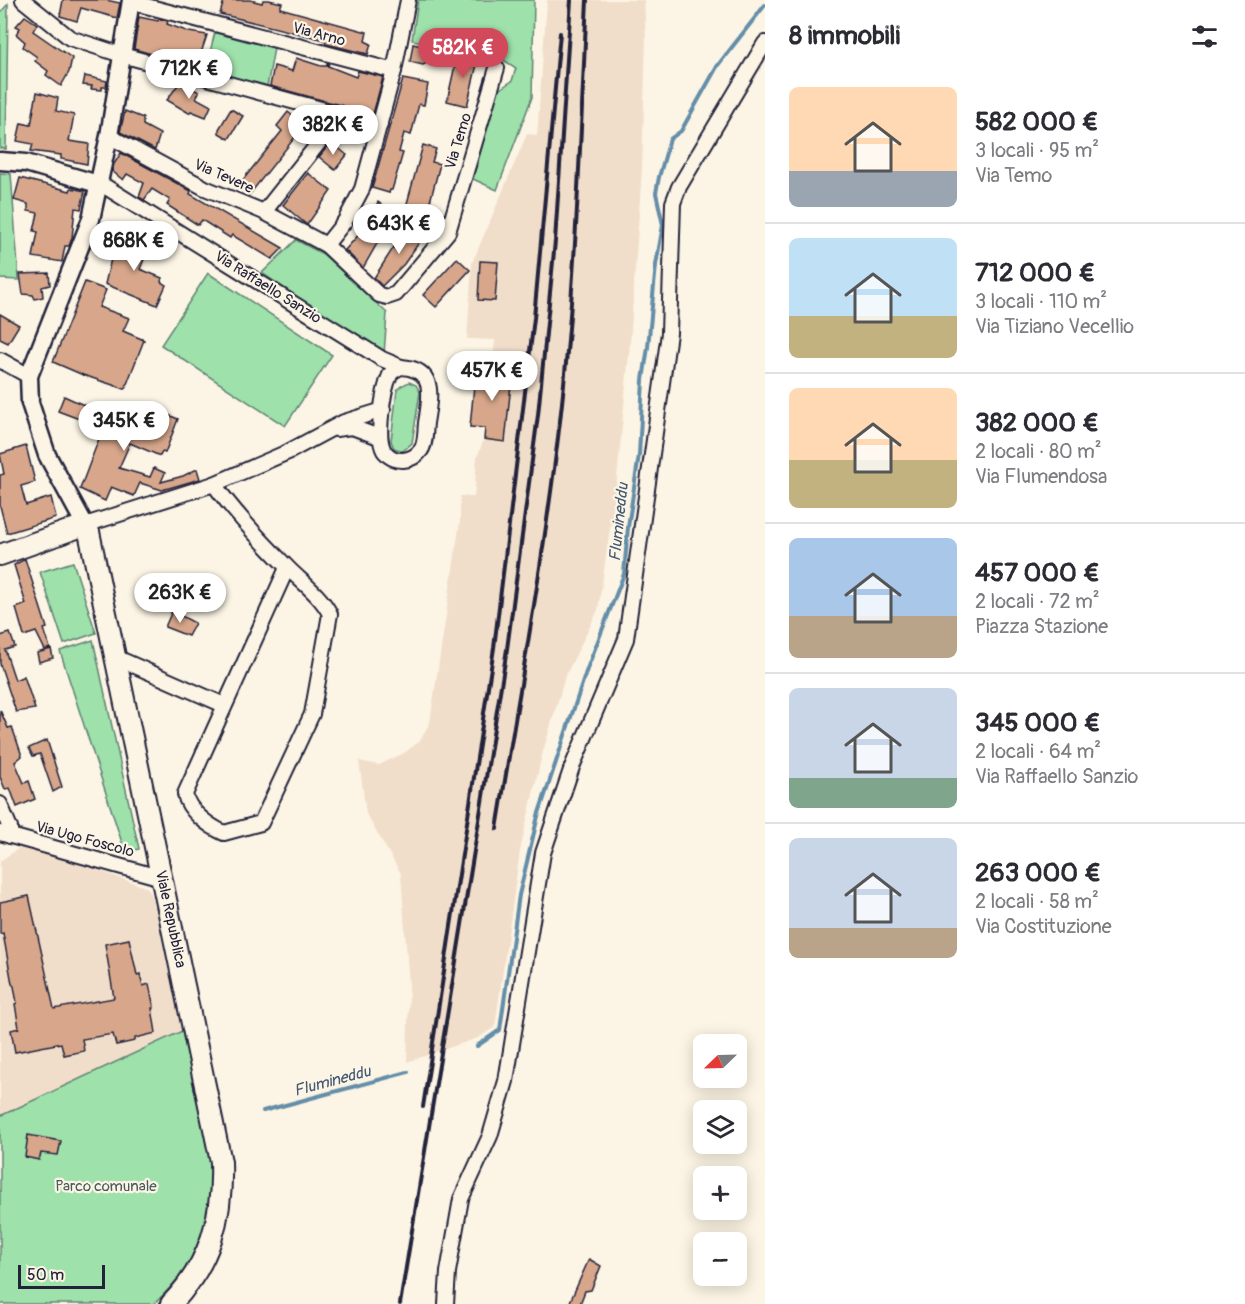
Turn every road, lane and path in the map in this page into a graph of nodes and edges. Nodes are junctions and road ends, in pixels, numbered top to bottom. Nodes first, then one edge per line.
1 (23, 0) edge
2 (408, 0) edge
3 (131, 1) edge
4 (765, 43) edge
5 (122, 55) junction
6 (497, 68) dead end
7 (394, 71) junction
8 (340, 116) junction
9 (380, 125) junction
10 (109, 136) junction
11 (0, 160) edge
12 (98, 184) junction
13 (264, 212) junction
14 (326, 245) junction
15 (0, 360) edge
16 (401, 367) junction
17 (30, 376) junction
18 (382, 411) junction
19 (328, 430) junction
20 (379, 437) junction
21 (214, 484) junction
22 (85, 525) junction
23 (0, 555) edge
24 (287, 568) junction
25 (115, 657) junction
26 (224, 705) junction
27 (0, 804) edge
28 (5, 835) edge
29 (162, 878) junction
30 (171, 1304) edge
31 (446, 1304) edge

1 - 5 street
2 - 7 street
3 - 5 street
3 - 7 street, Via Arno
4 - 31 street
5 - 8 street
5 - 10 street
6 - 14 street, Via Temo
7 - 9 street
8 - 9 street
8 - 13 street
9 - 14 street
10 - 12 street
10 - 13 street, Via Tevere
11 - 12 street, Via Raffaello Sanzio
12 - 16 street, Via Raffaello Sanzio
12 - 17 street
13 - 14 street, Via Tevere
15 - 17 street
16 - 18 street
16 - 20 street, Via Raffaello Sanzio
17 - 22 street
18 - 19 street
18 - 20 street
19 - 20 street
19 - 21 street
21 - 22 street
21 - 24 street
22 - 23 main road
22 - 25 main road, Viale Repubblica
24 - 26 street
24 - 26 street
25 - 26 street
25 - 29 main road, Viale Repubblica
27 - 28 street
28 - 29 street, Via Ugo Foscolo
29 - 30 main road, Viale Repubblica

